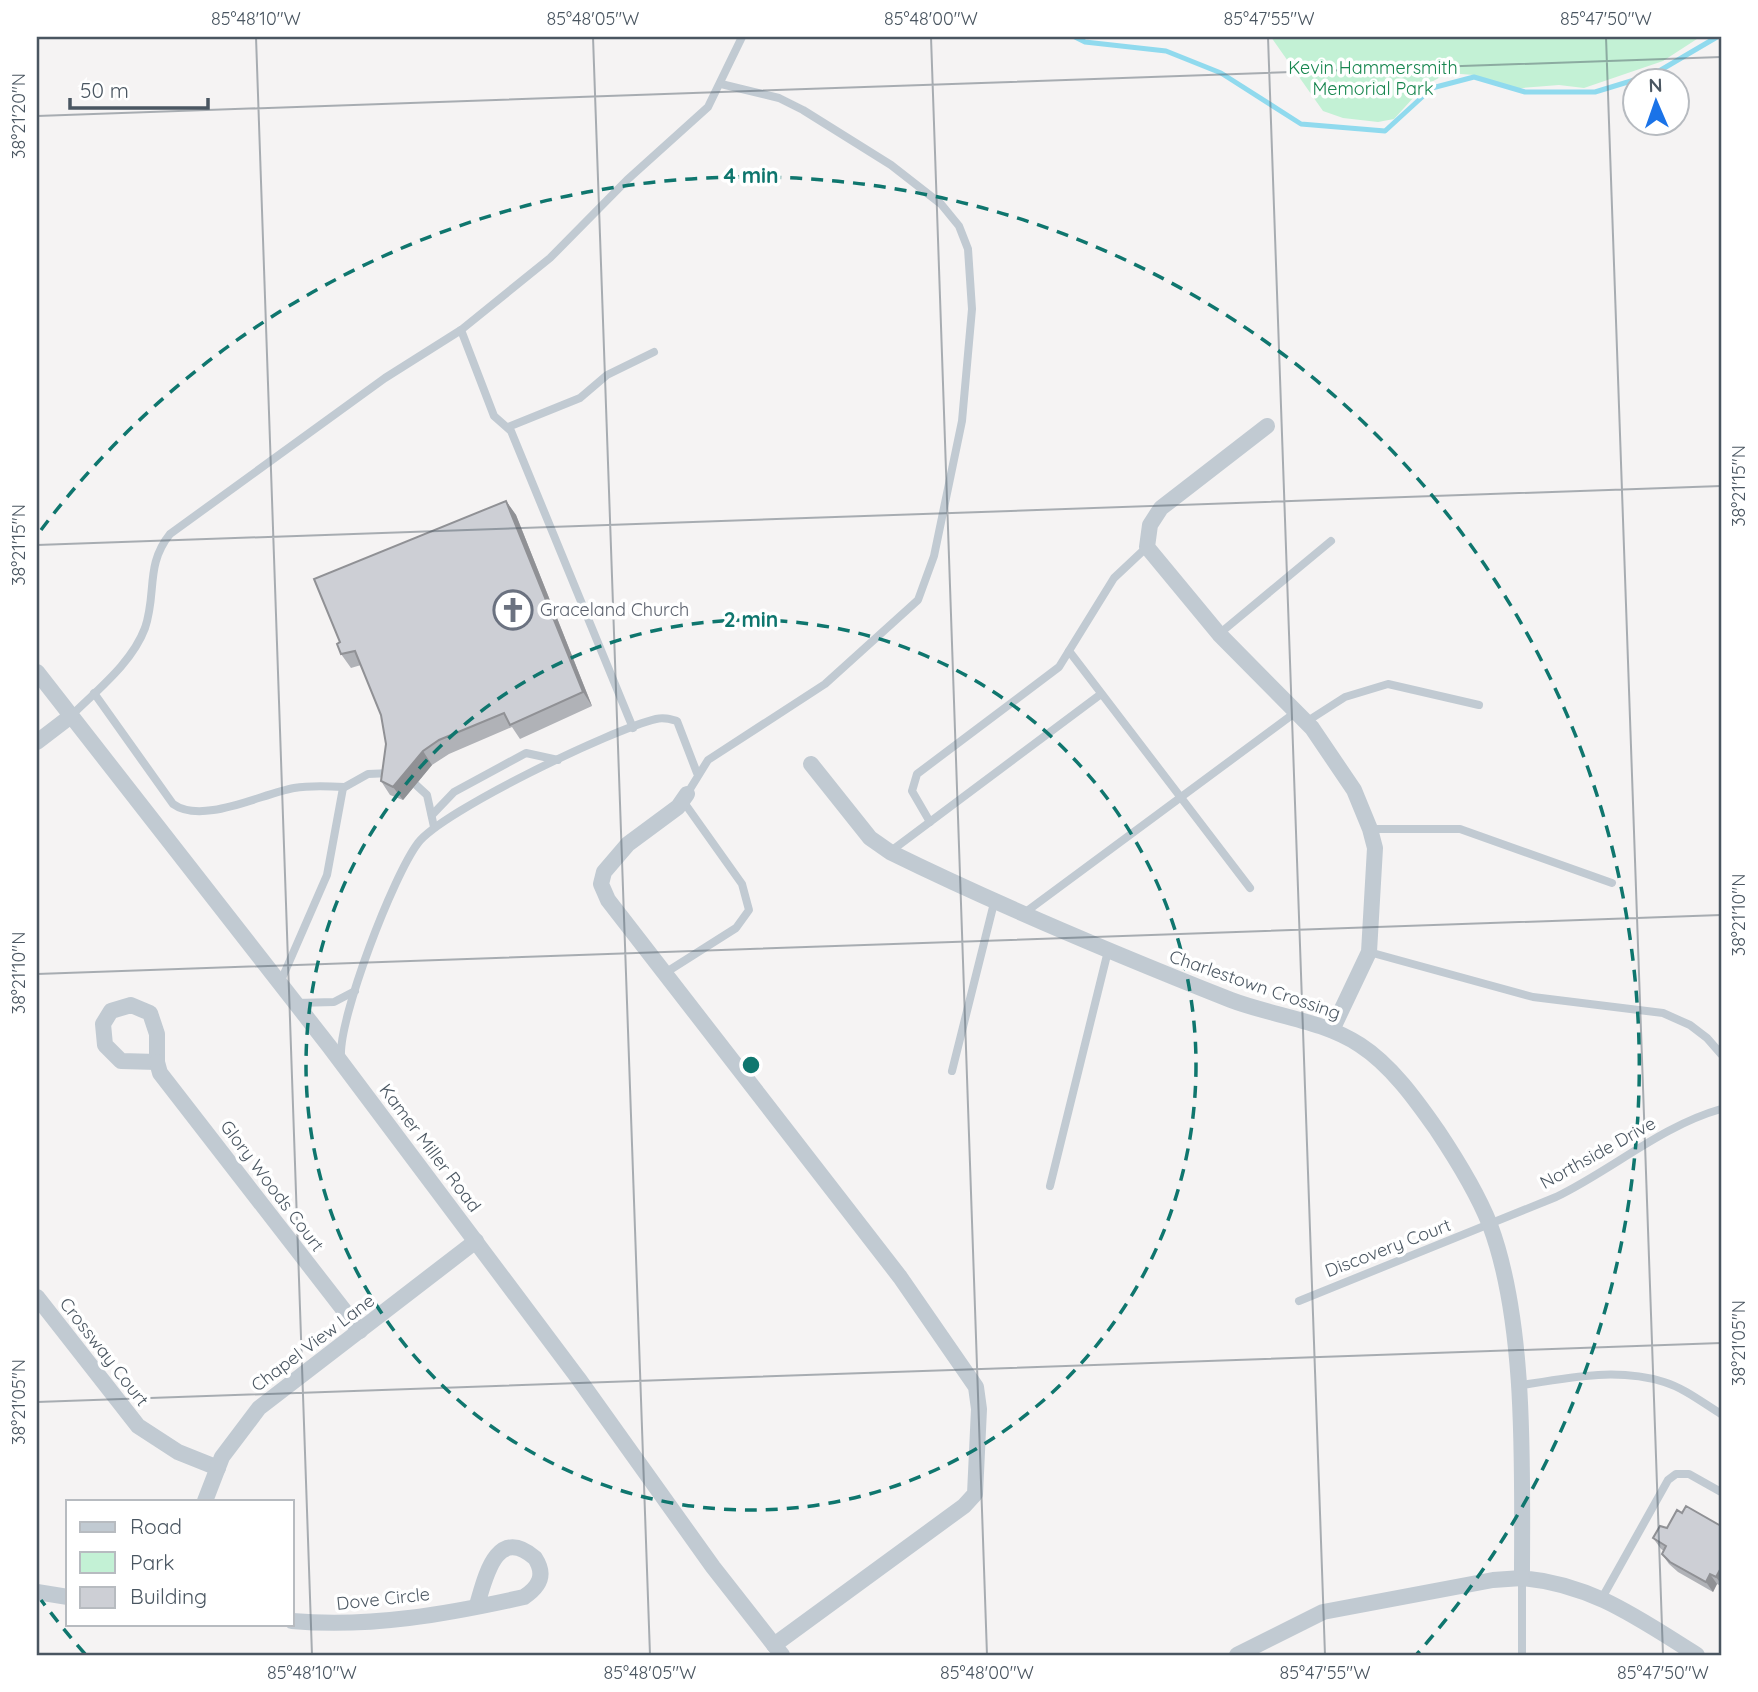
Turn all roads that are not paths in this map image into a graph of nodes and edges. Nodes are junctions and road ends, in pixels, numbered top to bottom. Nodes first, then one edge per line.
1 (742, 37) edge
2 (720, 84) junction
3 (461, 330) junction
4 (654, 352) dead end
5 (1268, 426) dead end
6 (508, 427) junction
7 (1331, 541) dead end
8 (1147, 547) junction
9 (1219, 634) junction
10 (1069, 651) junction
11 (37, 672) edge
12 (94, 693) junction
13 (1101, 694) junction
14 (1479, 705) dead end
15 (71, 716) junction
16 (1301, 717) junction
17 (633, 728) junction
18 (37, 742) edge
19 (558, 760) junction
20 (811, 764) dead end
21 (394, 774) edge
22 (697, 774) junction
23 (415, 784) dead end
24 (344, 787) junction
25 (1180, 796) junction
26 (685, 797) junction
27 (432, 815) junction
28 (930, 822) junction
29 (434, 827) junction
30 (1370, 829) junction
31 (890, 852) junction
32 (1612, 883) dead end
33 (1250, 888) dead end
34 (994, 903) junction
35 (1021, 916) junction
36 (1108, 951) junction
37 (1369, 952) junction
38 (665, 973) junction
39 (280, 983) junction
40 (355, 991) junction
41 (296, 1003) junction
42 (1332, 1030) junction
43 (1721, 1054) edge
44 (157, 1062) dead end
45 (342, 1063) junction
46 (952, 1071) dead end
47 (1721, 1109) edge
48 (1051, 1186) dead end
49 (1490, 1225) junction
50 (476, 1241) junction
51 (37, 1297) edge
52 (1298, 1301) dead end
53 (360, 1331) junction
54 (1517, 1386) junction
55 (1721, 1413) edge
56 (218, 1468) junction
57 (1721, 1492) edge
58 (205, 1500) edge
59 (1522, 1578) junction
60 (37, 1592) edge
61 (66, 1597) edge
62 (1602, 1598) junction
63 (477, 1605) dead end
64 (294, 1621) edge
65 (778, 1650) edge
66 (1237, 1655) edge
67 (1522, 1655) edge
68 (1697, 1655) edge

1 - 2 lane
2 - 3 lane
2 - 22 lane
3 - 6 lane
3 - 12 lane
4 - 6 lane
5 - 8 street
6 - 17 lane
7 - 9 lane
8 - 9 street
8 - 10 lane
9 - 16 street
10 - 13 lane
10 - 28 lane
11 - 15 street, Kamer Miller Road
12 - 15 lane
12 - 24 lane
13 - 25 lane
13 - 28 lane
14 - 16 lane
15 - 18 street
15 - 39 street, Kamer Miller Road
16 - 25 lane
16 - 30 street
17 - 19 lane
17 - 22 lane
19 - 27 lane
19 - 29 lane
20 - 31 street, Charlestown Crossing
21 - 24 lane
22 - 26 lane
23 - 27 lane
24 - 39 lane
25 - 33 lane
25 - 35 lane
26 - 38 street
26 - 38 lane
27 - 29 lane
28 - 31 lane
29 - 40 lane
30 - 32 lane
30 - 37 street
31 - 34 street, Charlestown Crossing
34 - 35 street, Charlestown Crossing
34 - 46 lane
35 - 36 street, Charlestown Crossing
36 - 42 street, Charlestown Crossing
36 - 48 lane
37 - 42 street
37 - 43 lane
38 - 65 street
39 - 41 street, Kamer Miller Road
40 - 41 lane
40 - 45 lane
41 - 45 street, Kamer Miller Road
42 - 49 street, Charlestown Crossing
44 - 53 street, Glory Woods Court
45 - 50 street, Kamer Miller Road
47 - 49 lane, Northside Drive
49 - 52 lane, Discovery Court
49 - 54 street, Charlestown Crossing
50 - 53 street, Chapel View Lane
50 - 65 street, Kamer Miller Road
51 - 56 street, Crossway Court
53 - 56 street, Chapel View Lane
54 - 55 lane
54 - 59 street, Charlestown Crossing
56 - 58 street, Chapel View Lane
57 - 62 lane
59 - 62 street
59 - 66 street
59 - 67 lane
60 - 61 street
62 - 68 street
63 - 64 street, Dove Circle

